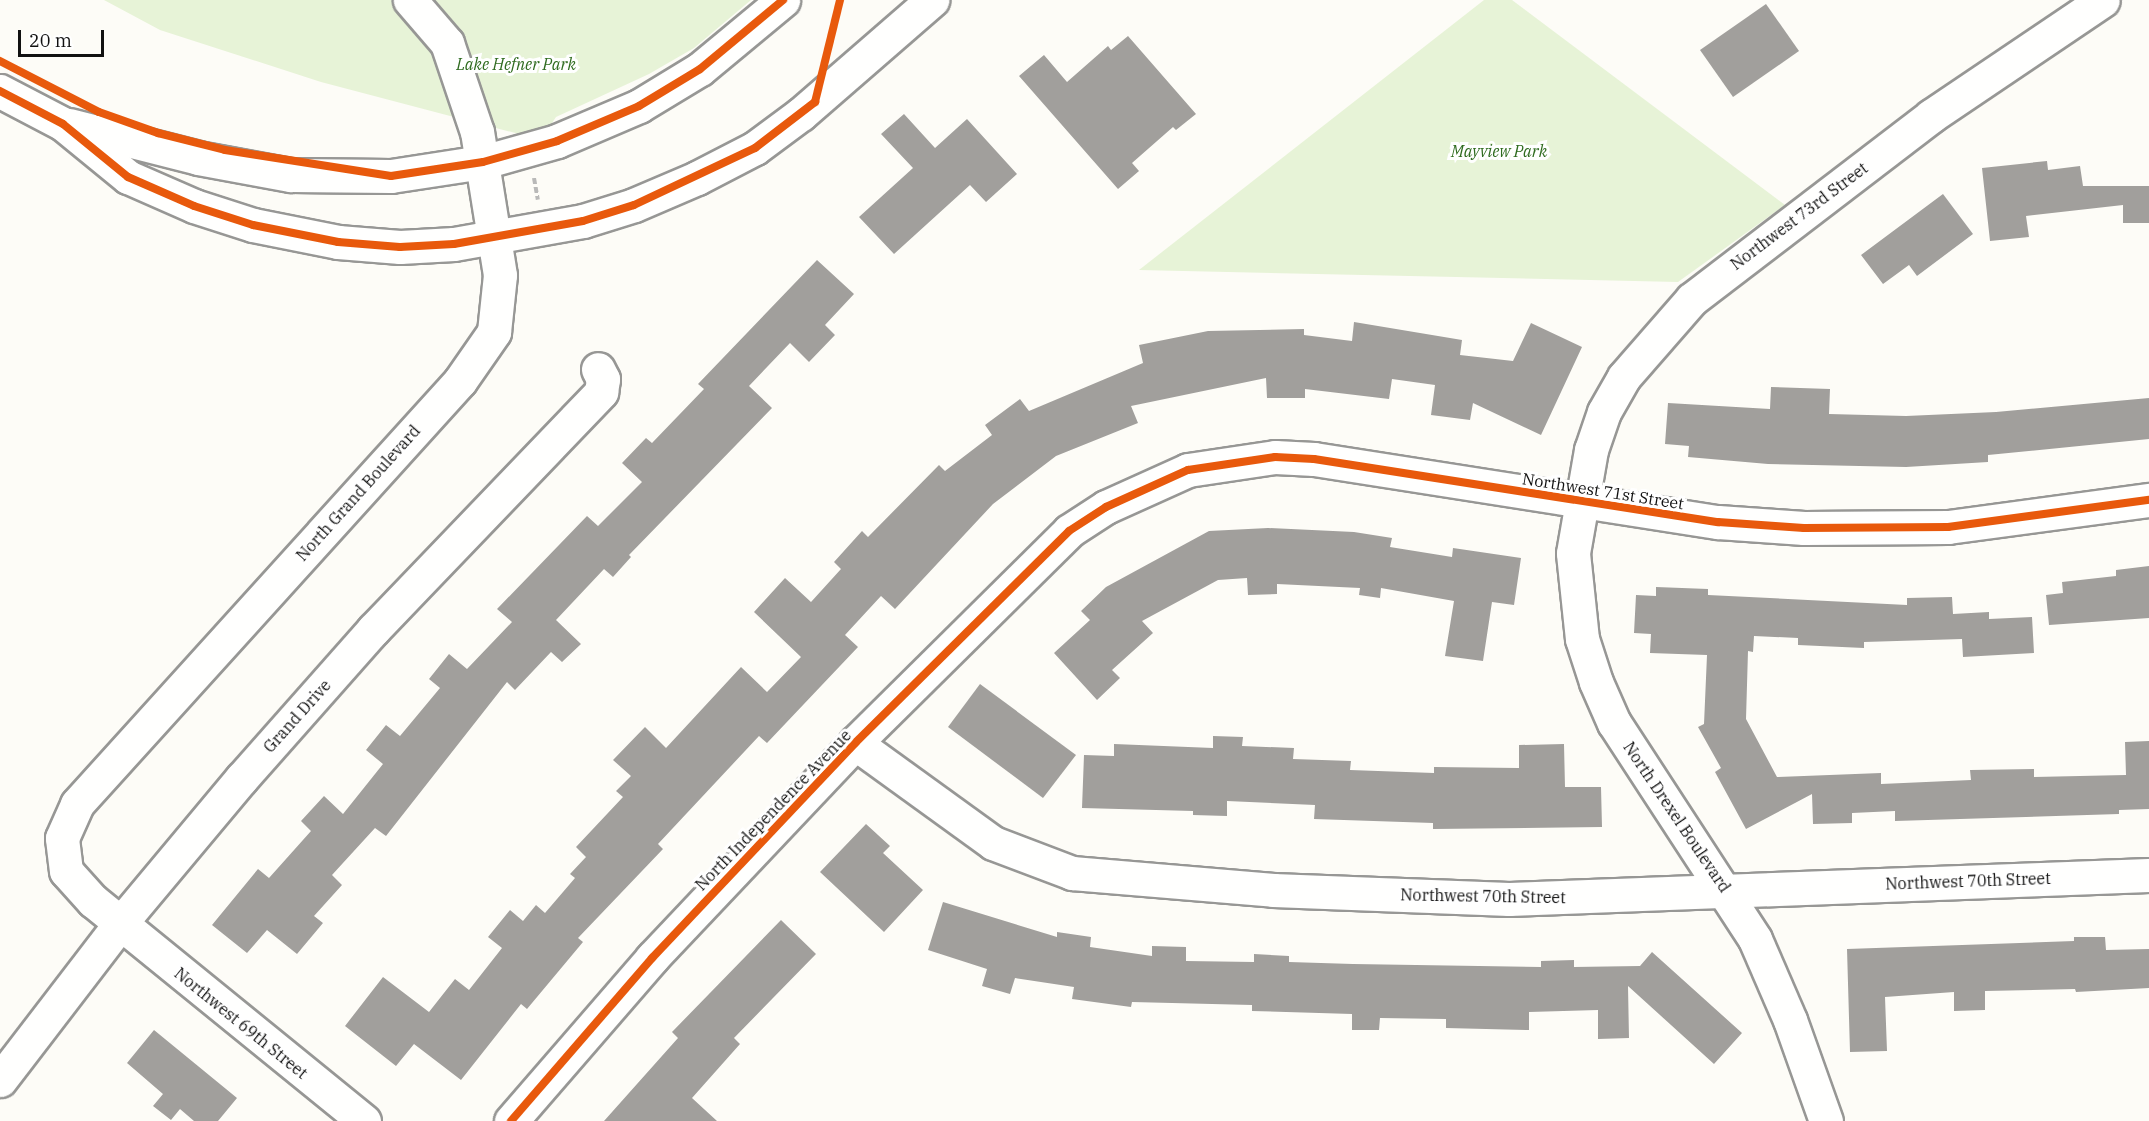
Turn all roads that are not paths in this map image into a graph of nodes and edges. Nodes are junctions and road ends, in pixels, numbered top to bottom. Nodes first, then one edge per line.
1 (410, 0) edge
2 (783, 0) edge
3 (932, 0) edge
4 (2103, 0) edge
5 (0, 91) edge
6 (63, 124) junction
7 (483, 162) junction
8 (497, 237) junction
9 (598, 369) dead end
10 (2149, 500) edge
11 (1579, 502) junction
12 (1069, 531) joint
13 (855, 744) junction
14 (2149, 875) edge
15 (1726, 891) junction
16 (119, 925) junction
17 (0, 1080) edge
18 (364, 1121) edge
19 (511, 1121) edge
20 (1827, 1121) edge

1 - 7 street, North Grand Boulevard
2 - 7 street
3 - 8 street
4 - 11 street, Northwest 73rd Street
5 - 6 street
6 - 7 street
6 - 8 street
7 - 8 street, North Grand Boulevard
8 - 16 street, North Grand Boulevard
9 - 16 street, Grand Drive
10 - 11 street, Northwest 71st Street
11 - 12 street, Northwest 71st Street
11 - 15 street, North Drexel Boulevard
12 - 13 street, North Independence Avenue
13 - 15 street, Northwest 70th Street
13 - 19 street, North Independence Avenue
14 - 15 street, Northwest 70th Street
15 - 20 street, North Drexel Boulevard
16 - 17 street, Grand Drive
16 - 18 street, Northwest 69th Street

